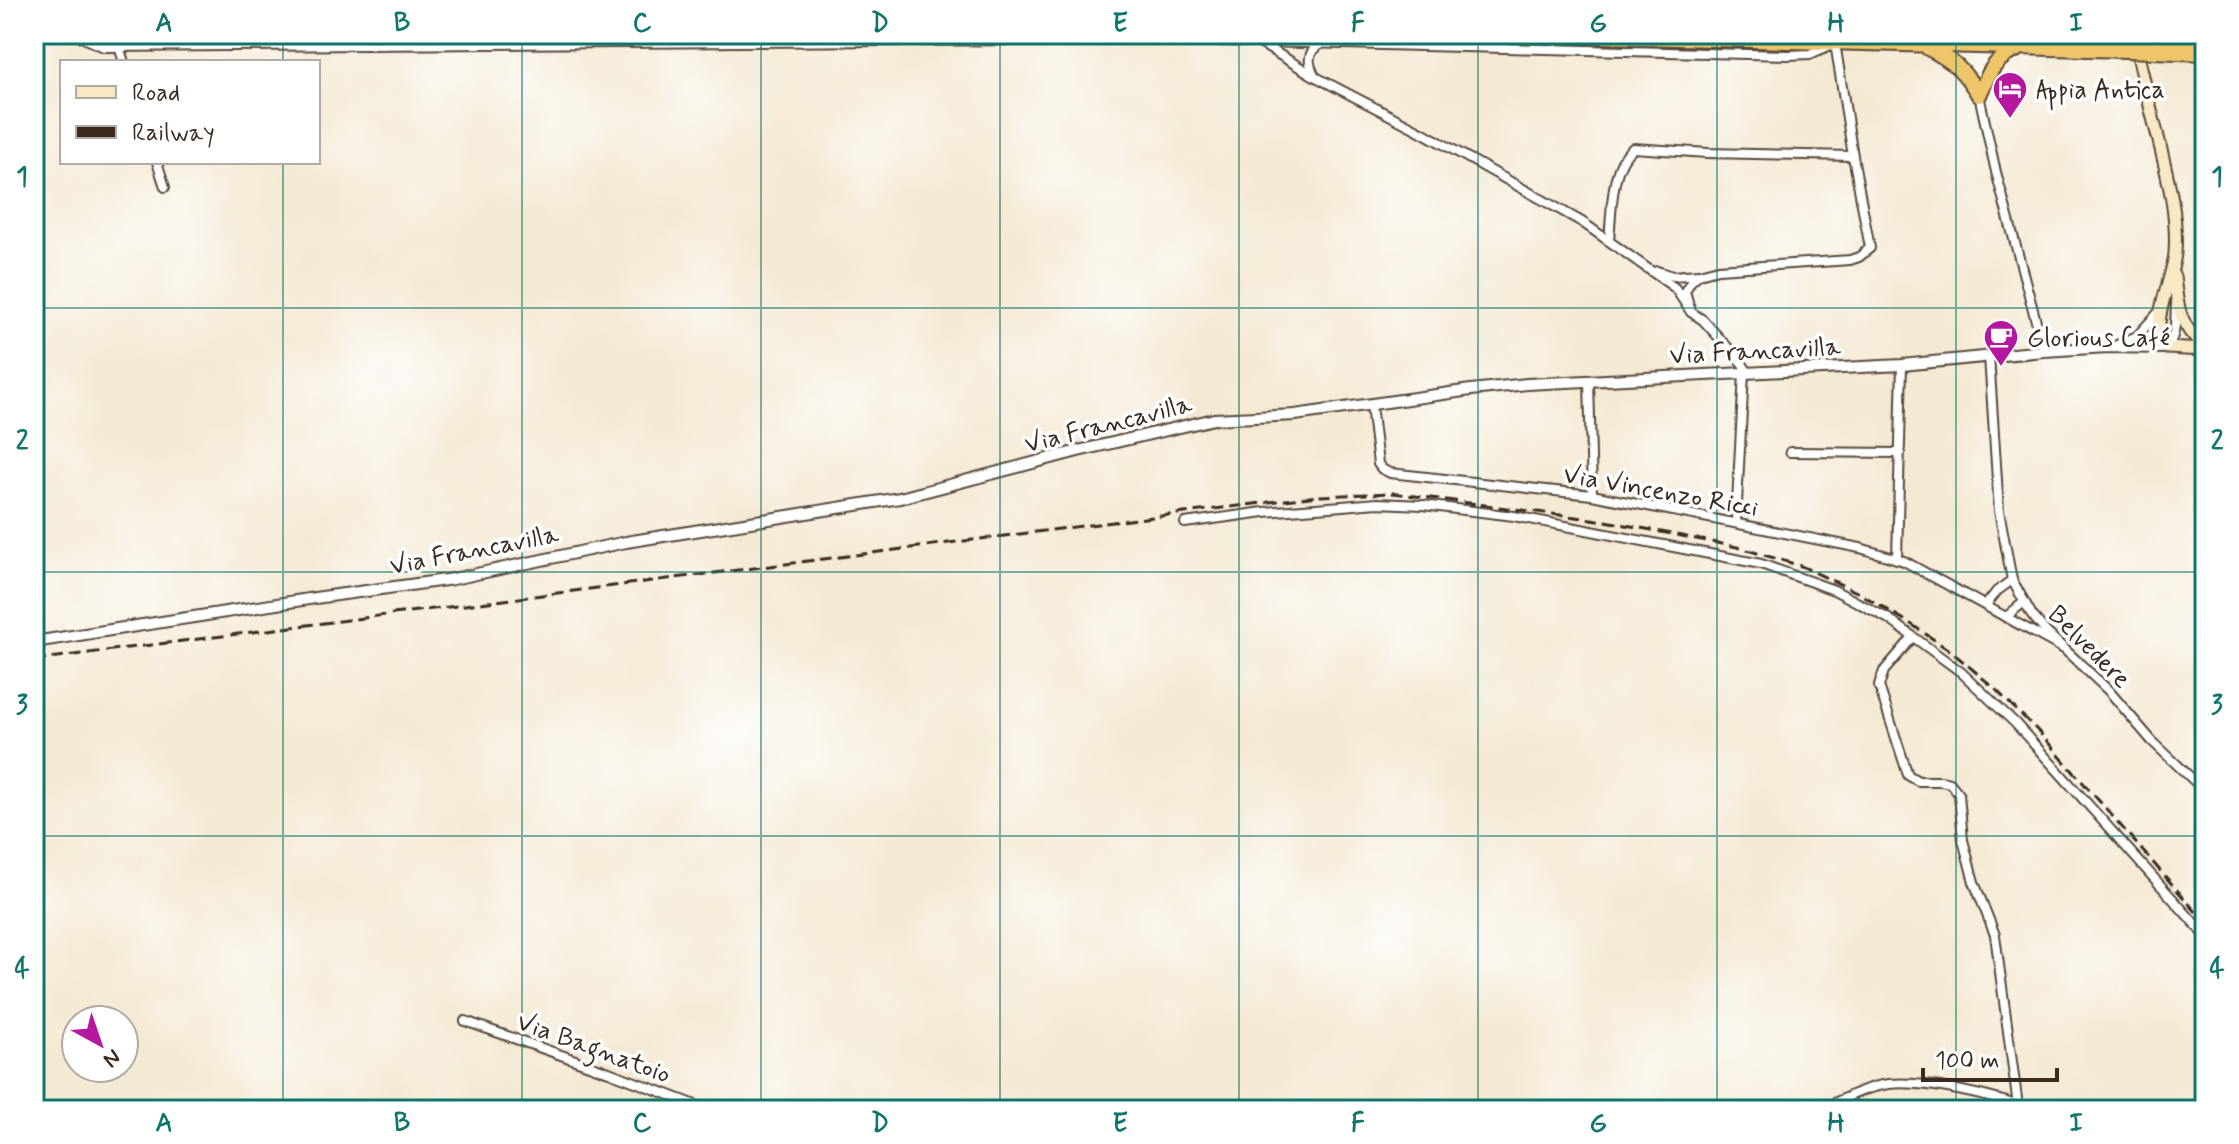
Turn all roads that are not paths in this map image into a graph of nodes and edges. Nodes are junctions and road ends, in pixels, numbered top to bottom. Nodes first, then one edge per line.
1 (75, 34) edge
2 (1528, 34) edge
3 (2005, 34) edge
4 (2205, 40) edge
5 (2128, 41) edge
6 (1259, 43) junction
7 (1324, 43) junction
8 (1835, 43) junction
9 (1920, 45) junction
10 (2151, 46) junction
11 (119, 47) junction
12 (2022, 47) junction
13 (2205, 53) edge
14 (123, 60) edge
15 (1316, 77) junction
16 (1979, 95) junction
17 (1853, 156) junction
18 (158, 164) edge
19 (165, 187) dead end
20 (1609, 240) junction
21 (2173, 268) junction
22 (1648, 269) junction
23 (1699, 274) junction
24 (2176, 302) junction
25 (2163, 304) junction
26 (1691, 312) junction
27 (2108, 347) junction
28 (2166, 348) junction
29 (2205, 348) edge
30 (2044, 351) junction
31 (1989, 356) junction
32 (1902, 365) junction
33 (1746, 373) junction
34 (1589, 381) junction
35 (1371, 405) junction
36 (1790, 452) dead end
37 (1900, 453) junction
38 (1592, 495) junction
39 (1736, 522) junction
40 (1185, 523) dead end
41 (1897, 559) junction
42 (2012, 580) junction
43 (2024, 602) junction
44 (1986, 605) junction
45 (2006, 617) junction
46 (1913, 637) junction
47 (34, 642) edge
48 (2062, 648) junction
49 (2205, 791) edge
50 (2205, 935) edge
51 (465, 1021) dead end
52 (2018, 1106) junction
53 (709, 1110) edge
54 (1819, 1110) edge
55 (2031, 1110) edge

1 - 11 street
2 - 8 highway
3 - 5 highway
4 - 10 highway
5 - 10 highway, bridge
5 - 12 highway
5 - 21 main road
6 - 7 street
6 - 11 street
6 - 15 street
7 - 8 street
7 - 15 street
8 - 9 highway
8 - 17 street
9 - 12 highway
9 - 16 highway
10 - 13 highway
11 - 14 street
12 - 16 highway
15 - 20 street
16 - 30 street
17 - 20 street
17 - 23 street
18 - 19 street
20 - 22 street
21 - 24 main road
21 - 25 main road
22 - 23 street
22 - 26 street
23 - 26 street
24 - 28 street
24 - 29 main road
25 - 27 street
25 - 28 main road
26 - 33 street
27 - 28 street, Via Francavilla
27 - 30 street, Via Francavilla
28 - 29 main road, Via Francavilla
30 - 31 street, Via Francavilla
31 - 32 street, Via Francavilla
31 - 42 street, Belvedere
32 - 33 street, Via Francavilla
32 - 37 street
33 - 34 street, Via Francavilla
33 - 39 street
34 - 35 street, Via Francavilla
34 - 38 street
35 - 38 street, Via Vincenzo Ricci
35 - 47 street, Via Francavilla
36 - 37 street
37 - 41 street
38 - 39 street, Via Vincenzo Ricci
39 - 41 street, Via Vincenzo Ricci
40 - 46 street
41 - 44 street, Via Vincenzo Ricci
42 - 43 street, Belvedere
42 - 44 street
43 - 45 street
43 - 48 street, Belvedere
44 - 45 street, Via Vincenzo Ricci
45 - 48 street, Via Vincenzo Ricci
46 - 50 street
46 - 52 street
48 - 49 street, Belvedere
51 - 53 street, Via Bagnatoio
52 - 54 street
52 - 55 street

